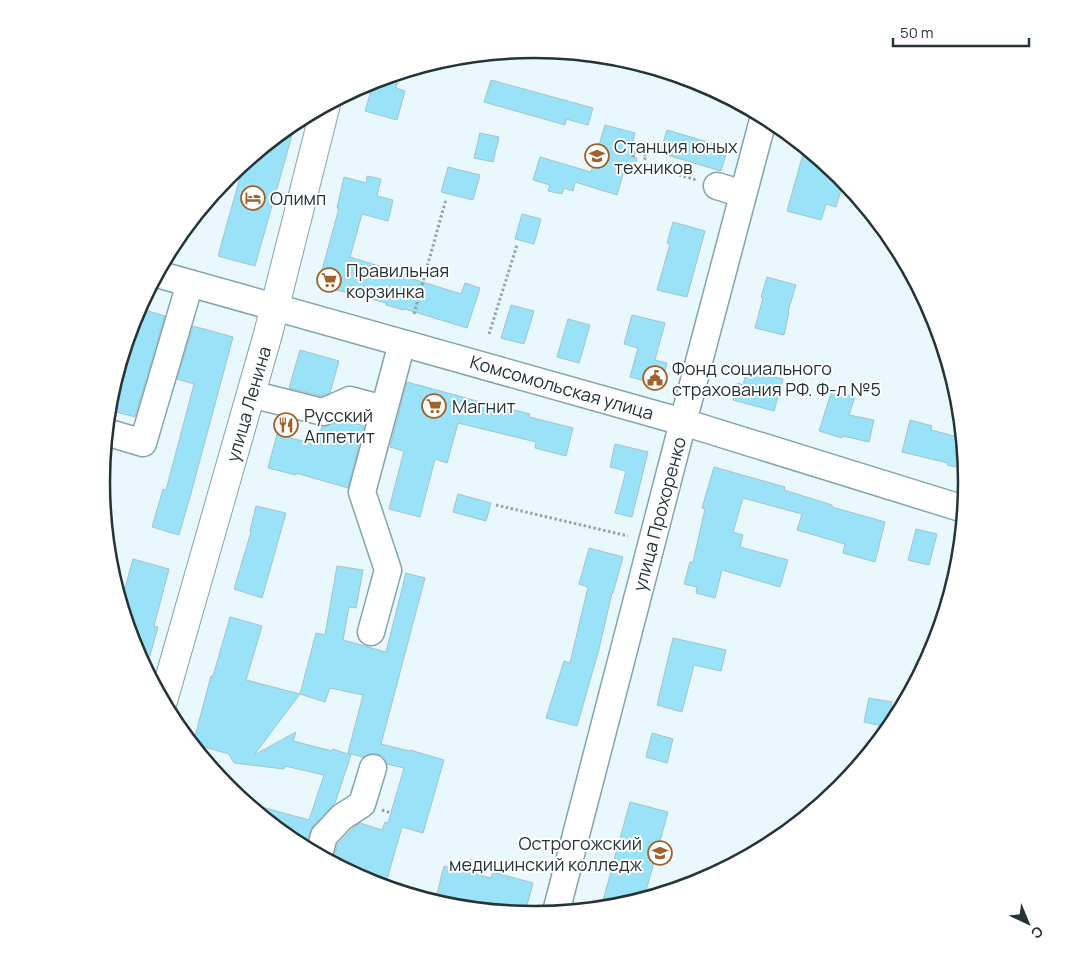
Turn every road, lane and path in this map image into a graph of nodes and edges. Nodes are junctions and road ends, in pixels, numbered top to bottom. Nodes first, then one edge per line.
1 (324, 113) edge
2 (762, 124) edge
3 (632, 157) dead end
4 (717, 186) joint
5 (743, 194) junction
6 (446, 199) dead end
7 (517, 245) dead end
8 (163, 276) edge
9 (190, 283) junction
10 (275, 307) junction
11 (414, 314) dead end
12 (489, 334) dead end
13 (402, 343) junction
14 (250, 394) junction
15 (384, 409) junction
16 (683, 422) junction
17 (113, 434) edge
18 (496, 505) dead end
19 (957, 507) edge
20 (628, 536) dead end
21 (371, 632) dead end
22 (166, 691) edge
23 (373, 768) dead end
24 (321, 848) edge
25 (558, 905) edge

1 - 10 main road, улица Ленина
2 - 5 street, улица Прохоренко
3 - 4 path
4 - 5 street
5 - 16 street, улица Прохоренко
6 - 11 path
7 - 12 path
8 - 9 street, Комсомольская улица
9 - 10 street, Комсомольская улица
9 - 17 street
10 - 13 street, Комсомольская улица
10 - 14 main road, улица Ленина
13 - 15 street
13 - 16 street, Комсомольская улица
14 - 15 street
14 - 22 main road, улица Ленина
15 - 21 street
16 - 19 street, Комсомольская улица
16 - 25 street, улица Прохоренко
18 - 20 path
23 - 24 street

